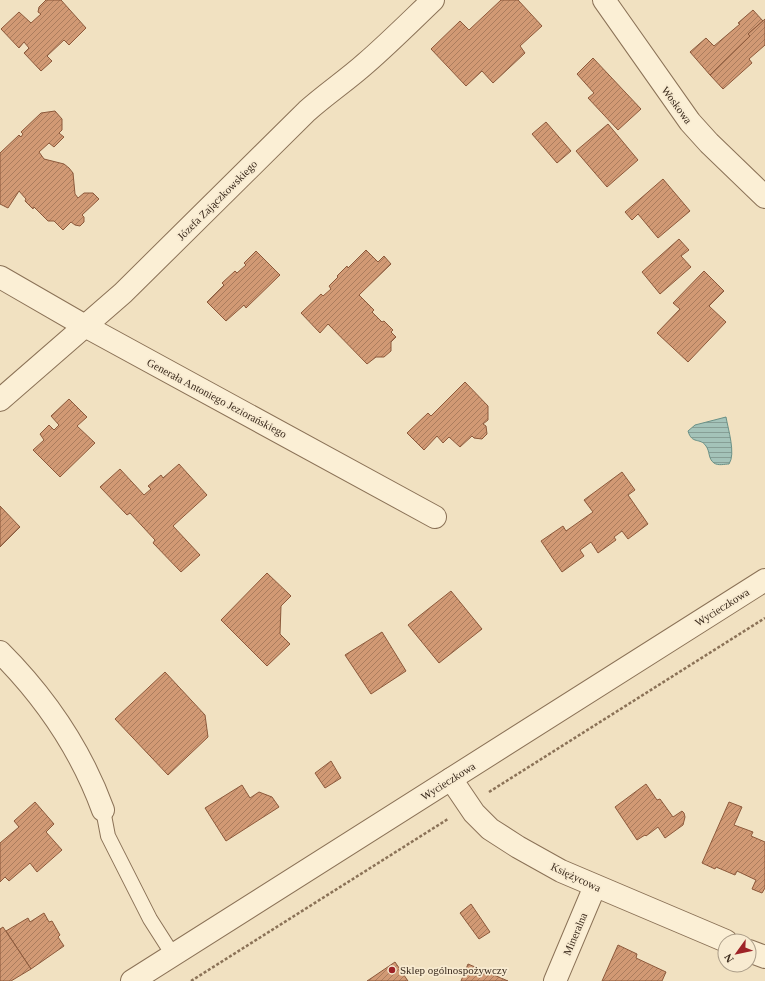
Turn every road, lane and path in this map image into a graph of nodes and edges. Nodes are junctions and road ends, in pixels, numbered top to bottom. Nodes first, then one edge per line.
1 (433, 0) edge
2 (604, 0) edge
3 (765, 197) edge
4 (0, 277) edge
5 (84, 326) junction
6 (0, 400) edge
7 (435, 517) dead end
8 (765, 580) edge
9 (0, 652) edge
10 (451, 779) junction
11 (103, 810) joint
12 (595, 886) junction
13 (717, 937) edge
14 (173, 955) junction
15 (132, 981) edge
16 (555, 981) edge

1 - 5 street, Józefa Zajączkowskiego
2 - 3 street, Woskowa
4 - 5 street, Generała Antoniego Jeziorańskiego
5 - 6 street, Józefa Zajączkowskiego
5 - 7 street, Generała Antoniego Jeziorańskiego
8 - 10 street, Wycieczkowa
9 - 11 street
10 - 12 street, Księżycowa
10 - 14 street, Wycieczkowa
11 - 14 lane
12 - 13 street, Księżycowa
12 - 16 street, Mineralna
14 - 15 street, Wycieczkowa

